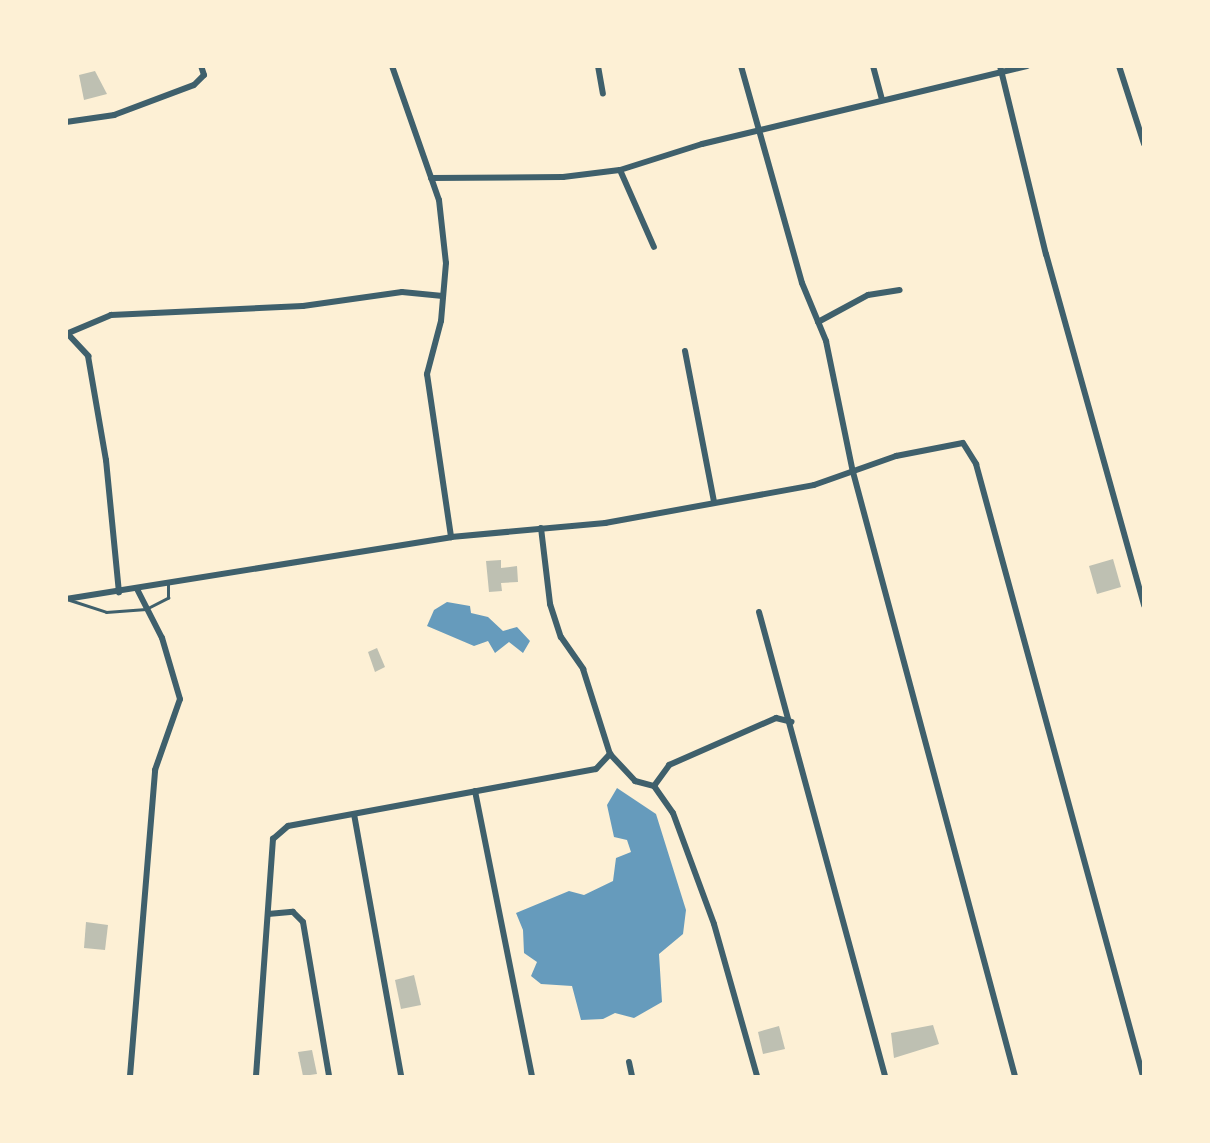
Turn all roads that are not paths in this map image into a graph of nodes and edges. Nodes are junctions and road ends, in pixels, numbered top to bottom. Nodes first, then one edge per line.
1 (201, 66) edge
2 (392, 66) edge
3 (598, 66) edge
4 (741, 66) edge
5 (873, 66) edge
6 (1000, 66) edge
7 (1027, 66) edge
8 (1119, 66) edge
9 (1002, 75) junction
10 (603, 94) dead end
11 (883, 99) junction
12 (66, 122) edge
13 (758, 131) junction
14 (1143, 144) edge
15 (620, 170) junction
16 (431, 178) junction
17 (654, 247) dead end
18 (900, 290) dead end
19 (443, 296) junction
20 (818, 322) junction
21 (67, 333) edge
22 (685, 351) dead end
23 (853, 472) junction
24 (714, 502) junction
25 (541, 527) junction
26 (451, 537) junction
27 (167, 582) junction
28 (137, 589) junction
29 (119, 593) junction
30 (66, 599) edge
31 (1143, 606) edge
32 (146, 609) junction
33 (759, 612) dead end
34 (792, 722) junction
35 (610, 754) junction
36 (654, 786) junction
37 (475, 791) junction
38 (354, 814) junction
39 (268, 914) junction
40 (629, 1062) dead end
41 (130, 1076) edge
42 (256, 1076) edge
43 (330, 1076) edge
44 (401, 1076) edge
45 (532, 1076) edge
46 (632, 1076) edge
47 (757, 1076) edge
48 (885, 1076) edge
49 (1015, 1076) edge
50 (1143, 1076) edge

1 - 12 street
2 - 16 street
3 - 10 street
4 - 13 street
5 - 11 street
6 - 9 street
7 - 9 street
8 - 14 street
9 - 11 street
9 - 31 street
11 - 13 street
13 - 15 street
13 - 20 street
15 - 16 street
15 - 17 street
16 - 19 street
18 - 20 street
19 - 21 street
19 - 26 street
20 - 23 street
21 - 29 street
22 - 24 street
23 - 24 street
23 - 49 street
23 - 50 street
24 - 25 street
25 - 26 street
25 - 35 street
26 - 27 street
27 - 28 street
27 - 32 lane
28 - 29 street
28 - 32 street
29 - 30 street
30 - 32 lane
32 - 41 street
33 - 34 street
34 - 36 street
34 - 48 street
35 - 36 street
35 - 37 street
36 - 47 street
37 - 38 street
37 - 45 street
38 - 39 street
38 - 44 street
39 - 42 street
39 - 43 street
40 - 46 street

